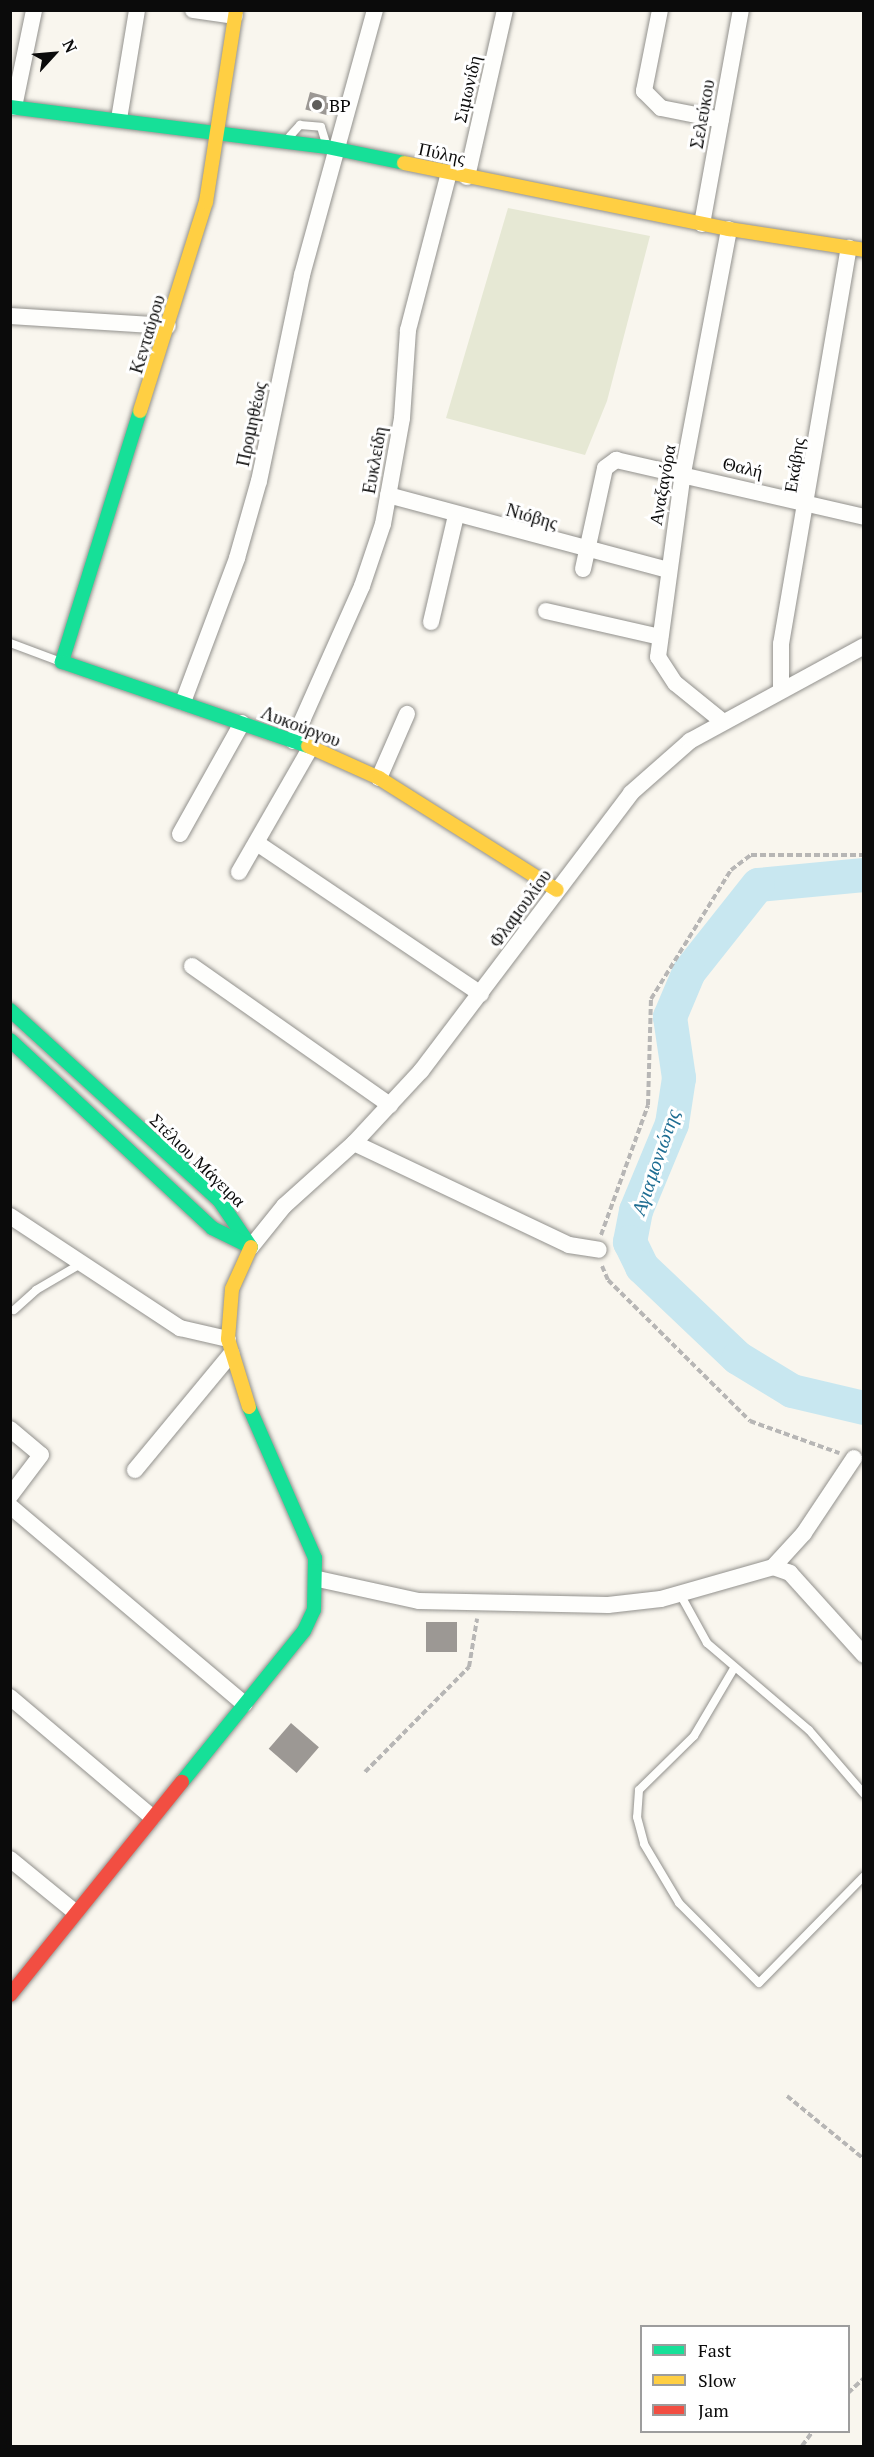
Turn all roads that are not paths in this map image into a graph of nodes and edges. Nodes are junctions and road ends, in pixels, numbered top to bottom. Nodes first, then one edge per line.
1 (34, 10) edge
2 (137, 10) edge
3 (193, 10) edge
4 (375, 10) edge
5 (505, 10) edge
6 (660, 10) edge
7 (741, 10) edge
8 (235, 13) edge
9 (12, 107) edge
10 (119, 119) junction
11 (721, 120) junction
12 (217, 130) junction
13 (332, 147) junction
14 (448, 173) junction
15 (467, 177) junction
16 (702, 224) junction
17 (729, 229) junction
18 (856, 249) edge
19 (10, 316) edge
20 (168, 326) junction
21 (683, 473) junction
22 (388, 495) junction
23 (808, 502) junction
24 (456, 515) junction
25 (864, 517) edge
26 (586, 551) junction
27 (583, 569) dead end
28 (668, 570) junction
29 (546, 611) dead end
30 (431, 622) dead end
31 (660, 637) junction
32 (10, 643) edge
33 (864, 646) edge
34 (62, 662) junction
35 (781, 688) junction
36 (183, 702) junction
37 (407, 714) dead end
38 (722, 722) junction
39 (242, 723) junction
40 (293, 741) junction
41 (311, 747) junction
42 (379, 778) junction
43 (180, 834) dead end
44 (257, 843) junction
45 (239, 872) dead end
46 (557, 890) junction
47 (192, 966) dead end
48 (481, 994) junction
49 (10, 1010) edge
50 (10, 1040) edge
51 (390, 1105) junction
52 (354, 1143) junction
53 (10, 1216) edge
54 (251, 1247) junction
55 (599, 1250) road end
56 (82, 1263) junction
57 (14, 1310) dead end
58 (229, 1346) junction
59 (10, 1430) edge
60 (854, 1458) road end
61 (135, 1470) dead end
62 (10, 1496) edge
63 (10, 1506) edge
64 (772, 1567) junction
65 (318, 1579) junction
66 (680, 1594) junction
67 (864, 1654) edge
68 (733, 1670) junction
69 (10, 1697) edge
70 (244, 1704) junction
71 (864, 1794) edge
72 (152, 1817) junction
73 (10, 1859) edge
74 (864, 1876) edge
75 (75, 1912) junction
76 (10, 1995) edge

1 - 9 street
2 - 10 street
3 - 8 street
4 - 13 street, Προμηθέως
5 - 15 street, Σιμωνίδη
6 - 11 street
7 - 11 street, Σελεύκου
8 - 12 main road, Κενταύρου
9 - 10 main road, Πύλης
10 - 12 main road, Πύλης
11 - 16 street, Σελεύκου
12 - 13 main road, Πύλης
12 - 20 main road, Κενταύρου
13 - 14 main road, Πύλης
13 - 36 street, Προμηθέως
14 - 15 main road, Πύλης
14 - 22 street, Ευκλείδη
15 - 16 main road, Πύλης
16 - 17 main road, Πύλης
17 - 18 main road, Πύλης
17 - 21 street, Αναξαγόρα
18 - 23 street, Εκάβης
19 - 20 street
20 - 34 main road, Κενταύρου
21 - 23 street, Θαλή
21 - 26 street, Θαλή
21 - 28 street, Αναξαγόρα
22 - 24 street, Νιόβης
22 - 40 street, Ευκλείδη
23 - 25 street, Θαλή
23 - 35 street, Εκάβης
24 - 26 street, Νιόβης
24 - 30 street
26 - 27 street
26 - 28 street, Νιόβης
28 - 31 street, Αναξαγόρα
29 - 31 street
31 - 38 street, Αναξαγόρα
32 - 34 lane, Λυκούργου
33 - 35 street, Φλαμουλίου
34 - 36 main road, Λυκούργου
35 - 38 street, Φλαμουλίου
36 - 39 main road, Λυκούργου
37 - 42 street
38 - 46 street, Φλαμουλίου
39 - 40 main road, Λυκούργου
39 - 43 street
40 - 41 main road, Λυκούργου
41 - 42 main road, Λυκούργου
41 - 44 street
42 - 46 main road, Λυκούργου
44 - 45 street
44 - 48 street
46 - 48 street, Φλαμουλίου
47 - 51 street
48 - 51 street, Φλαμουλίου
49 - 54 main road, Στέλιου Μάγειρα
50 - 54 main road, Στέλιου Μάγειρα
51 - 52 street, Φλαμουλίου
52 - 54 street, Φλαμουλίου
52 - 55 street
53 - 56 street
54 - 58 main road
56 - 57 lane
56 - 58 street
58 - 61 street
58 - 65 main road
59 - 62 street
60 - 64 street
63 - 70 street
64 - 66 street
64 - 67 street
65 - 66 street
65 - 70 main road
66 - 68 lane
68 - 71 lane
68 - 74 lane
69 - 72 street
70 - 72 main road
72 - 75 main road
73 - 75 street
75 - 76 main road

